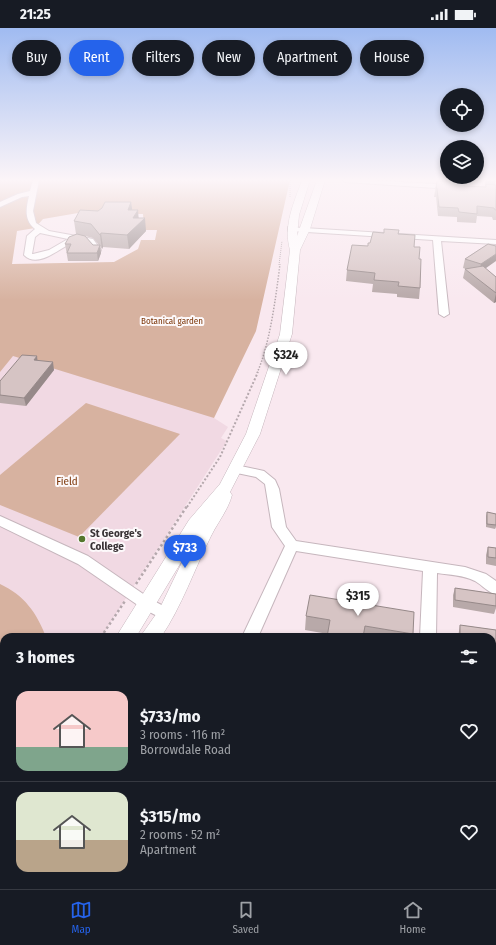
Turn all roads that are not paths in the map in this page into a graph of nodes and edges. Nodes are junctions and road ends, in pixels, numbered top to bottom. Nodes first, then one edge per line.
1 (31, 220) edge
2 (294, 220) edge
3 (308, 220) edge
4 (40, 229) junction
5 (291, 229) junction
6 (305, 229) junction
7 (343, 232) junction
8 (76, 238) junction
9 (437, 238) junction
10 (496, 242) edge
11 (340, 243) dead end
12 (98, 250) edge
13 (294, 250) junction
14 (444, 314) dead end
15 (236, 469) junction
16 (226, 487) junction
17 (0, 521) edge
18 (292, 545) junction
19 (430, 567) junction
20 (496, 589) edge
21 (147, 604) junction
22 (166, 614) junction
23 (129, 633) edge
24 (153, 633) edge
25 (252, 633) edge
26 (428, 633) edge

1 - 4 street
2 - 5 main road
3 - 6 main road
4 - 8 street
4 - 8 street
5 - 6 street
5 - 13 main road
6 - 7 street
6 - 13 main road
7 - 9 street
7 - 11 street
8 - 12 street
9 - 10 street
9 - 14 street
13 - 15 main road
15 - 16 main road
15 - 18 street
16 - 21 main road
16 - 22 main road
17 - 21 street
18 - 19 street
18 - 25 street
19 - 20 street
19 - 26 street
21 - 22 street
21 - 23 main road
22 - 24 main road

